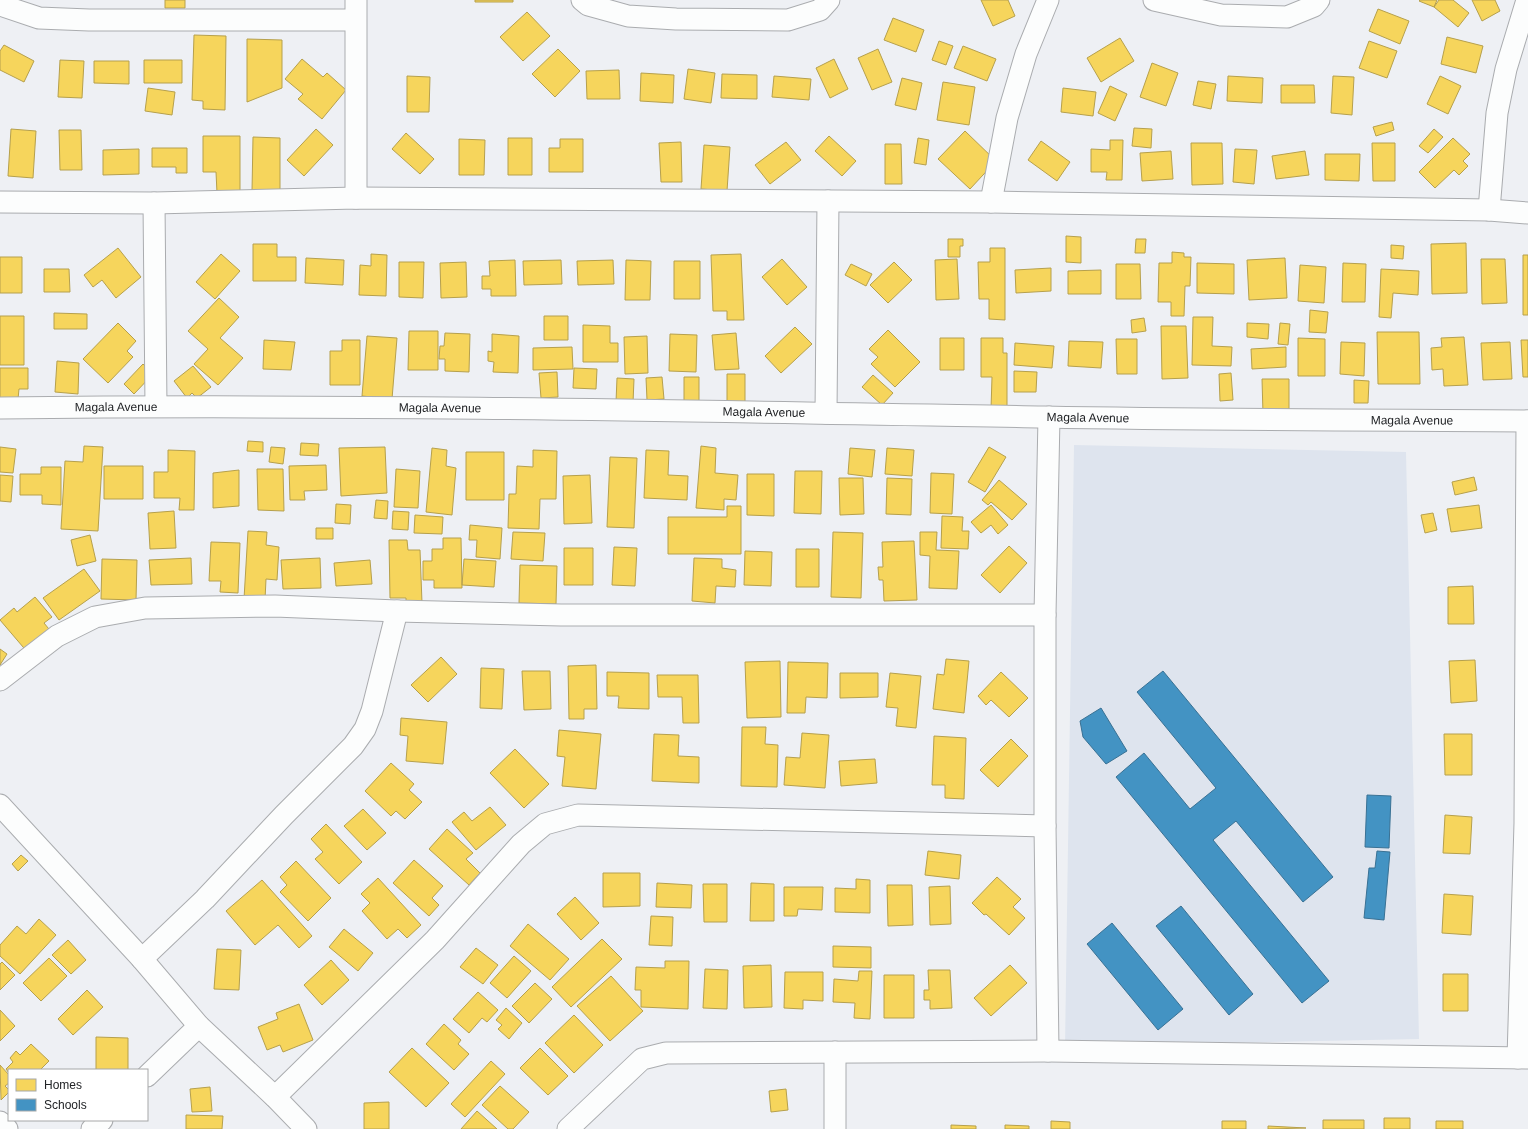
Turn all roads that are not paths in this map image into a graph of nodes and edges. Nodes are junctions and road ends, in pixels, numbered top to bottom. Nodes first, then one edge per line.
1 (582, 0) edge
2 (829, 0) edge
3 (1048, 0) edge
4 (1154, 0) edge
5 (1319, 0) edge
6 (1527, 0) edge
7 (0, 5) edge
8 (356, 10) edge
9 (356, 198) junction
10 (828, 201) junction
11 (0, 202) edge
12 (991, 202) junction
13 (154, 203) junction
14 (1489, 210) junction
15 (1528, 213) edge
16 (156, 406) junction
17 (0, 408) edge
18 (826, 413) junction
19 (1049, 417) junction
20 (1527, 420) edge
21 (397, 611) junction
22 (1045, 615) junction
23 (1527, 618) edge
24 (0, 680) edge
25 (0, 805) edge
26 (1526, 823) edge
27 (1045, 826) junction
28 (142, 959) junction
29 (199, 1026) junction
30 (1048, 1051) junction
31 (835, 1052) junction
32 (1523, 1058) edge
33 (148, 1075) edge
34 (276, 1097) junction
35 (101, 1121) edge
36 (0, 1122) edge
37 (7, 1129) edge
38 (92, 1129) edge
39 (306, 1129) edge
40 (568, 1129) edge
41 (835, 1129) edge

1 - 2 street
3 - 12 street
4 - 5 street
6 - 14 street
7 - 8 street
8 - 9 street
9 - 10 street
9 - 13 street
10 - 12 street
10 - 18 street
11 - 13 street
12 - 14 street
13 - 16 street
14 - 15 street
16 - 17 street, Magala Avenue
16 - 18 street, Magala Avenue
18 - 19 street, Magala Avenue
19 - 20 street, Magala Avenue
19 - 22 street
20 - 23 street
21 - 22 street
21 - 24 street
21 - 28 street
22 - 27 street
23 - 26 street
25 - 28 street
26 - 32 street
27 - 30 street
27 - 34 street
28 - 29 street
29 - 33 street
29 - 34 street
30 - 31 street
30 - 32 street
31 - 40 street
31 - 41 street
34 - 39 street
35 - 38 street
36 - 37 street

